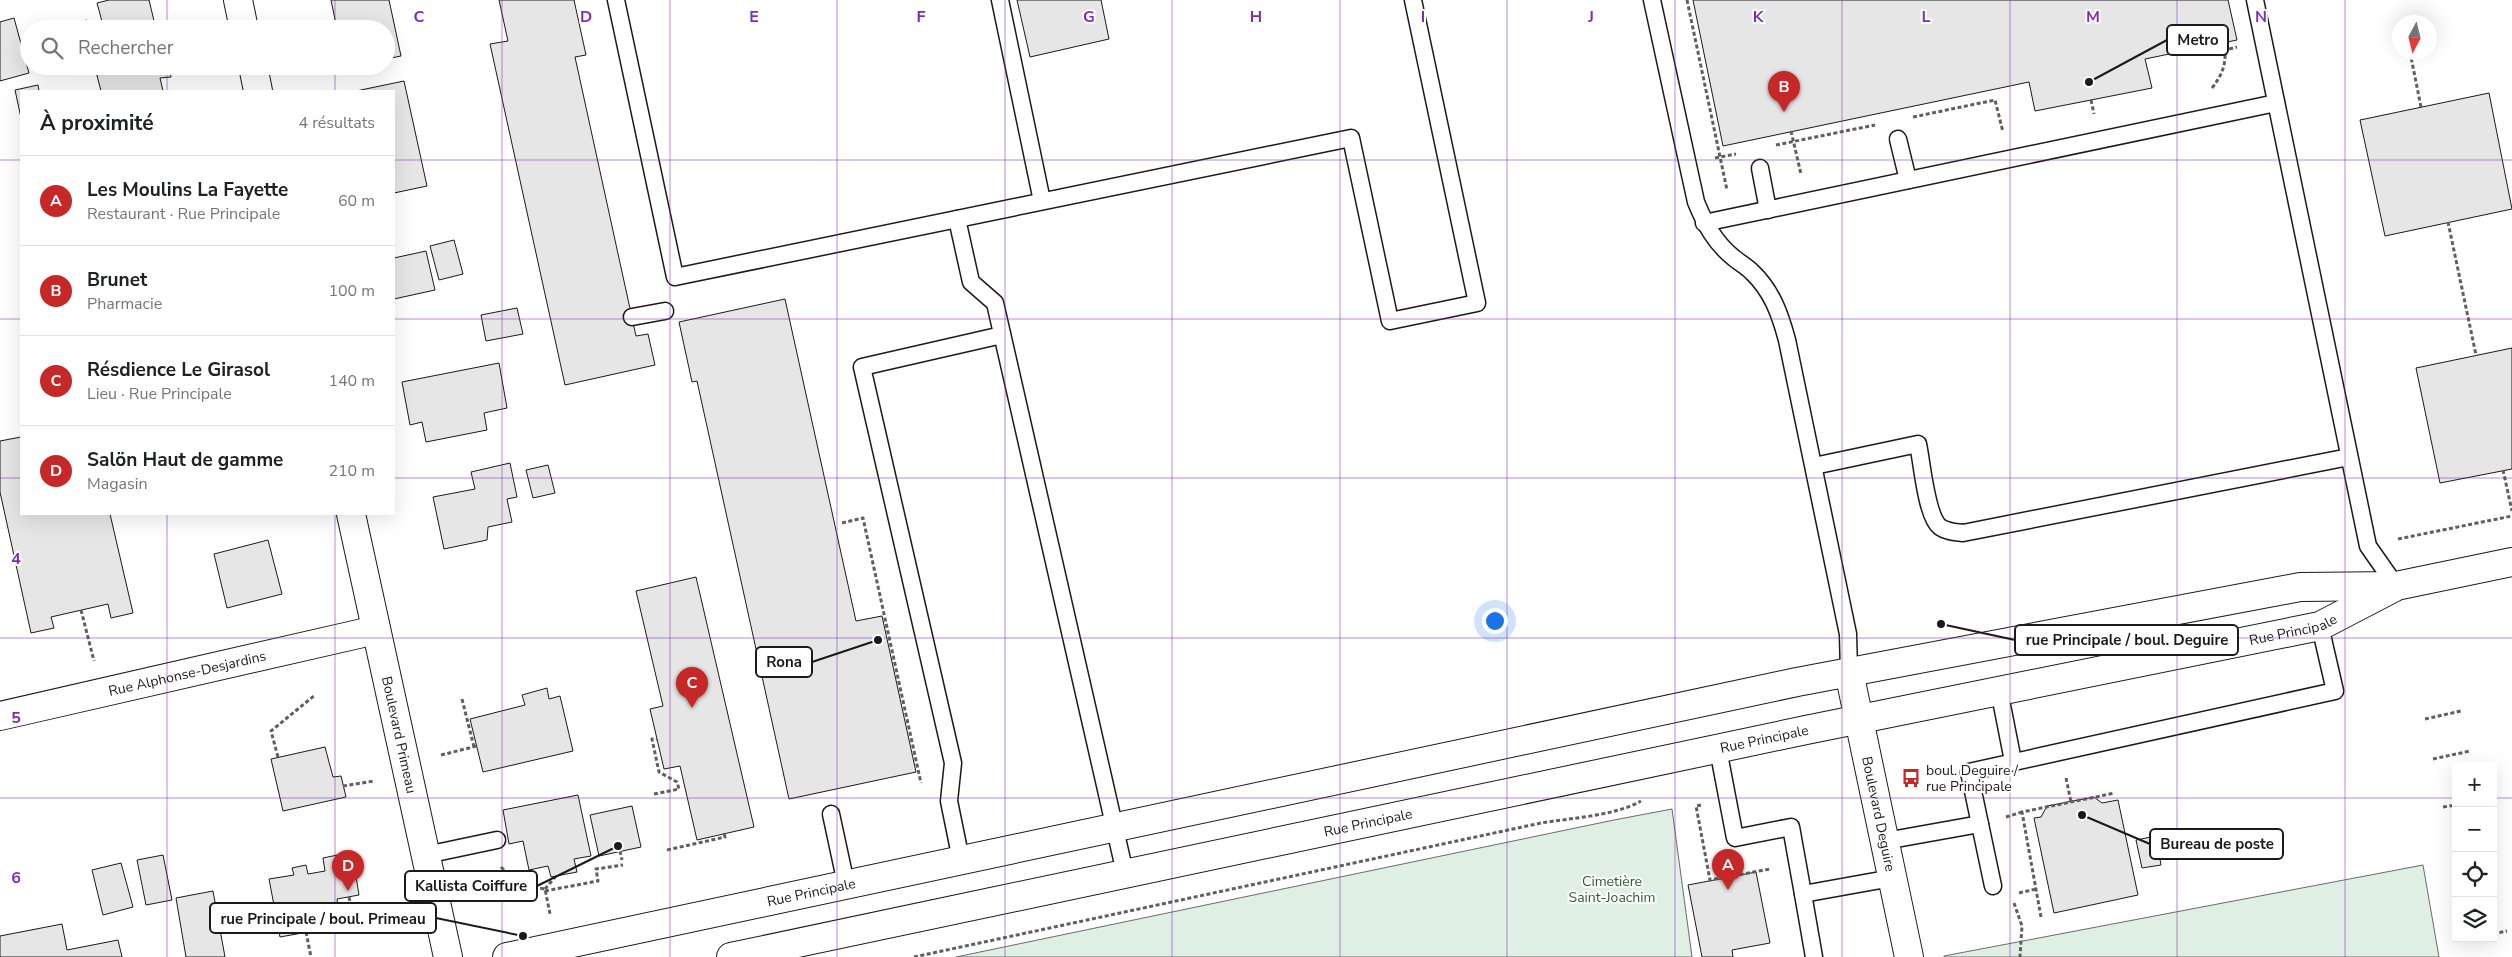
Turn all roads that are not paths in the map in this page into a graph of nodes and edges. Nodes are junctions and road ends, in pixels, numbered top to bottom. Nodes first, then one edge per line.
1 (238, 0) edge
2 (616, 0) edge
3 (1000, 0) edge
4 (1414, 0) edge
5 (1652, 0) edge
6 (2255, 0) edge
7 (242, 20) edge
8 (255, 75) edge
9 (258, 90) edge
10 (2276, 103) junction
11 (1898, 139) dead end
12 (1760, 168) dead end
13 (1908, 180) junction
14 (1042, 201) junction
15 (1768, 210) junction
16 (957, 219) junction
17 (1704, 223) junction
18 (665, 311) dead end
19 (632, 317) dead end
20 (1002, 335) junction
21 (2349, 457) junction
22 (1814, 466) junction
23 (351, 515) edge
24 (2512, 562) edge
25 (2396, 586) junction
26 (2320, 626) junction
27 (376, 630) junction
28 (1849, 672) junction
29 (1999, 690) junction
30 (0, 716) edge
31 (1859, 719) junction
32 (1718, 749) junction
33 (2013, 762) junction
34 (831, 814) dead end
35 (1980, 824) junction
36 (1114, 827) junction
37 (497, 840) dead end
38 (1885, 841) junction
39 (426, 855) junction
40 (962, 860) junction
41 (1125, 873) junction
42 (1892, 878) junction
43 (846, 884) junction
44 (1993, 886) road end
45 (1803, 894) junction
46 (448, 957) edge
47 (507, 957) edge
48 (731, 957) edge
49 (1814, 957) edge
50 (1909, 957) edge

1 - 7 street
2 - 16 lane
3 - 14 lane
4 - 14 lane
5 - 17 lane
6 - 10 lane
8 - 9 street
10 - 13 lane
10 - 21 lane
11 - 13 lane
12 - 15 lane
13 - 15 lane
14 - 16 lane
15 - 17 lane
16 - 20 lane
17 - 22 lane
18 - 19 lane
20 - 36 lane
20 - 40 lane
21 - 22 lane
21 - 25 lane
22 - 28 lane
23 - 27 street, Boulevard Primeau
24 - 25 street, Rue Principale
25 - 26 street, Rue Principale
25 - 28 street, Rue Principale
26 - 29 street, Rue Principale
26 - 33 lane
27 - 30 street, Rue Alphonse-Desjardins
27 - 39 street, Boulevard Primeau
28 - 31 street, Boulevard Deguire
28 - 36 street, Rue Principale
29 - 31 street, Rue Principale
29 - 33 lane
31 - 32 street, Rue Principale
31 - 38 street, Boulevard Deguire
32 - 41 street, Rue Principale
32 - 45 lane
33 - 35 lane
34 - 43 lane
35 - 38 lane
35 - 44 lane
36 - 40 street, Rue Principale
36 - 41 lane
37 - 39 lane
38 - 42 street, Boulevard Deguire
39 - 46 street, Boulevard Primeau
40 - 43 street, Rue Principale
41 - 48 street, Rue Principale
42 - 45 lane
42 - 50 street, Boulevard Deguire
43 - 47 street, Rue Principale
45 - 49 lane

